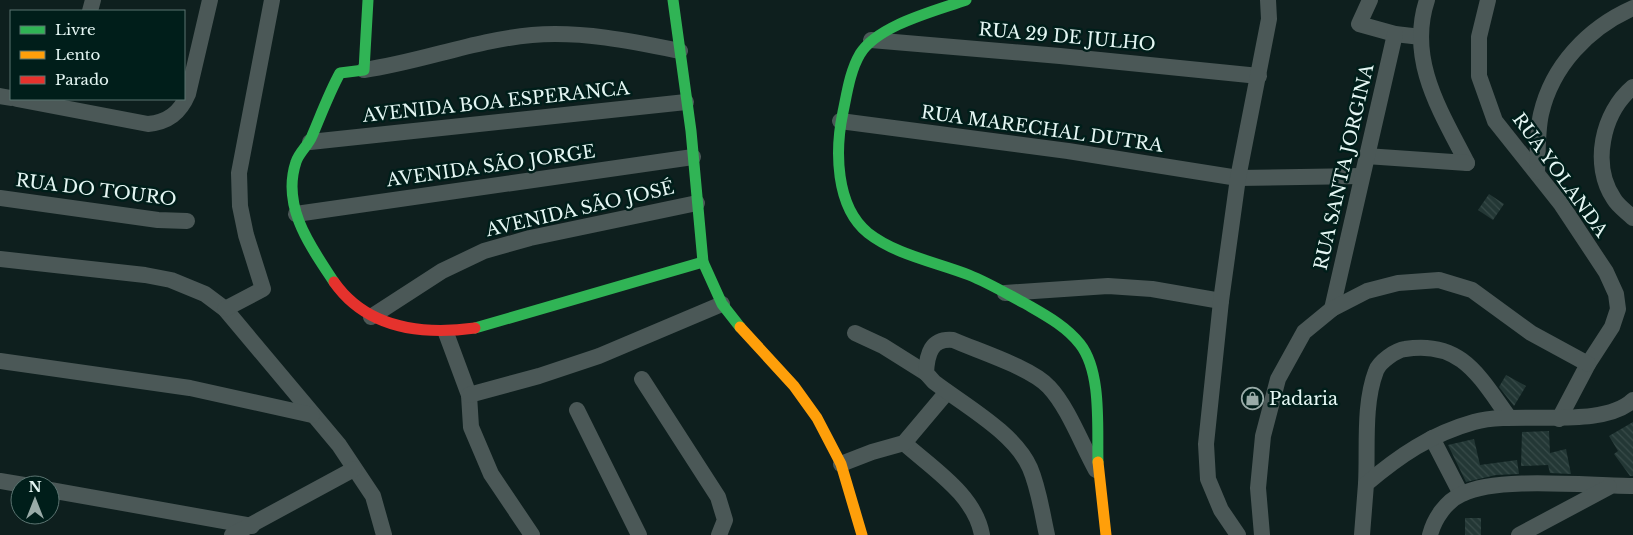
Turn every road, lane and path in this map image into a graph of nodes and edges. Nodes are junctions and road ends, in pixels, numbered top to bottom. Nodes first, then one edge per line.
1 (210, 0) edge
2 (272, 0) edge
3 (368, 0) edge
4 (673, 0) edge
5 (966, 0) edge
6 (1268, 0) edge
7 (1370, 0) edge
8 (1427, 0) edge
9 (1488, 0) edge
10 (940, 5) edge
11 (1633, 8) edge
12 (1395, 34) junction
13 (1421, 38) junction
14 (871, 40) junction
15 (680, 51) junction
16 (364, 70) junction
17 (1259, 76) junction
18 (1633, 87) edge
19 (28, 100) edge
20 (686, 102) junction
21 (62, 103) edge
22 (840, 122) junction
23 (310, 142) junction
24 (1366, 156) junction
25 (693, 157) junction
26 (1537, 172) junction
27 (1361, 176) junction
28 (1238, 178) junction
29 (0, 198) edge
30 (697, 203) junction
31 (296, 214) junction
32 (1633, 218) edge
33 (187, 221) dead end
34 (0, 259) edge
35 (704, 262) junction
36 (1005, 293) junction
37 (1221, 301) junction
38 (722, 304) junction
39 (225, 309) junction
40 (1332, 309) junction
41 (371, 317) junction
42 (446, 333) junction
43 (855, 333) dead end
44 (0, 361) edge
45 (1588, 364) junction
46 (926, 373) junction
47 (642, 379) dead end
48 (947, 392) junction
49 (469, 395) junction
50 (1633, 400) edge
51 (577, 410) dead end
52 (312, 415) junction
53 (1508, 416) junction
54 (1559, 419) junction
55 (1432, 438) junction
56 (904, 443) junction
57 (841, 464) junction
58 (354, 469) junction
59 (1098, 474) junction
60 (1366, 484) junction
61 (1610, 486) junction
62 (1633, 486) edge
63 (60, 492) edge
64 (1461, 494) junction
65 (252, 526) junction
66 (232, 535) edge
67 (384, 535) edge
68 (532, 535) edge
69 (635, 535) edge
70 (720, 535) edge
71 (862, 535) edge
72 (982, 535) edge
73 (1047, 535) edge
74 (1106, 535) edge
75 (1238, 535) edge
76 (1262, 535) edge
77 (1362, 535) edge
78 (1430, 535) edge
79 (1518, 535) edge

1 - 21 street
2 - 39 street
3 - 16 street
4 - 15 street
5 - 10 street
6 - 17 street
7 - 12 street
8 - 13 street
9 - 26 street, RUA YOLANDA
10 - 14 street
11 - 26 street
12 - 13 street
12 - 24 street, RUA SANTA JORGINA
13 - 24 street
14 - 17 street, RUA 29 DE JULHO
14 - 22 street
15 - 16 street
15 - 20 street
16 - 23 street
17 - 28 street
18 - 32 street
19 - 21 street
20 - 23 street, AVENIDA BOA ESPERANCA
20 - 25 street
22 - 28 street, RUA MARECHAL DUTRA
22 - 36 street
23 - 31 street
24 - 27 street, RUA SANTA JORGINA
25 - 30 street
25 - 31 street, AVENIDA SÃO JORGE
26 - 45 street, RUA YOLANDA
27 - 28 street, RUA MARECHAL DUTRA
27 - 40 street, RUA SANTA JORGINA
28 - 37 street
29 - 33 street, RUA DO TOURO
30 - 35 street
30 - 41 street, AVENIDA SÃO JOSÉ
31 - 41 street
34 - 39 street
35 - 38 street
35 - 42 street
36 - 37 street
36 - 59 street
37 - 75 street
38 - 49 street
38 - 57 street
39 - 52 street
40 - 45 street
40 - 76 street
41 - 42 street
42 - 49 street
43 - 46 street
44 - 52 street
45 - 54 street, RUA YOLANDA
46 - 48 street
46 - 59 street
47 - 70 street
48 - 56 street
48 - 73 street
49 - 68 street
50 - 54 street
51 - 69 street
52 - 58 street
53 - 54 street
53 - 55 street
53 - 60 street
55 - 60 street
55 - 64 street
56 - 57 street
56 - 72 street
57 - 71 street
58 - 65 street
58 - 67 street
59 - 74 street
60 - 77 street
61 - 62 street
61 - 64 street
61 - 79 street
63 - 65 street
64 - 78 street
65 - 66 street

